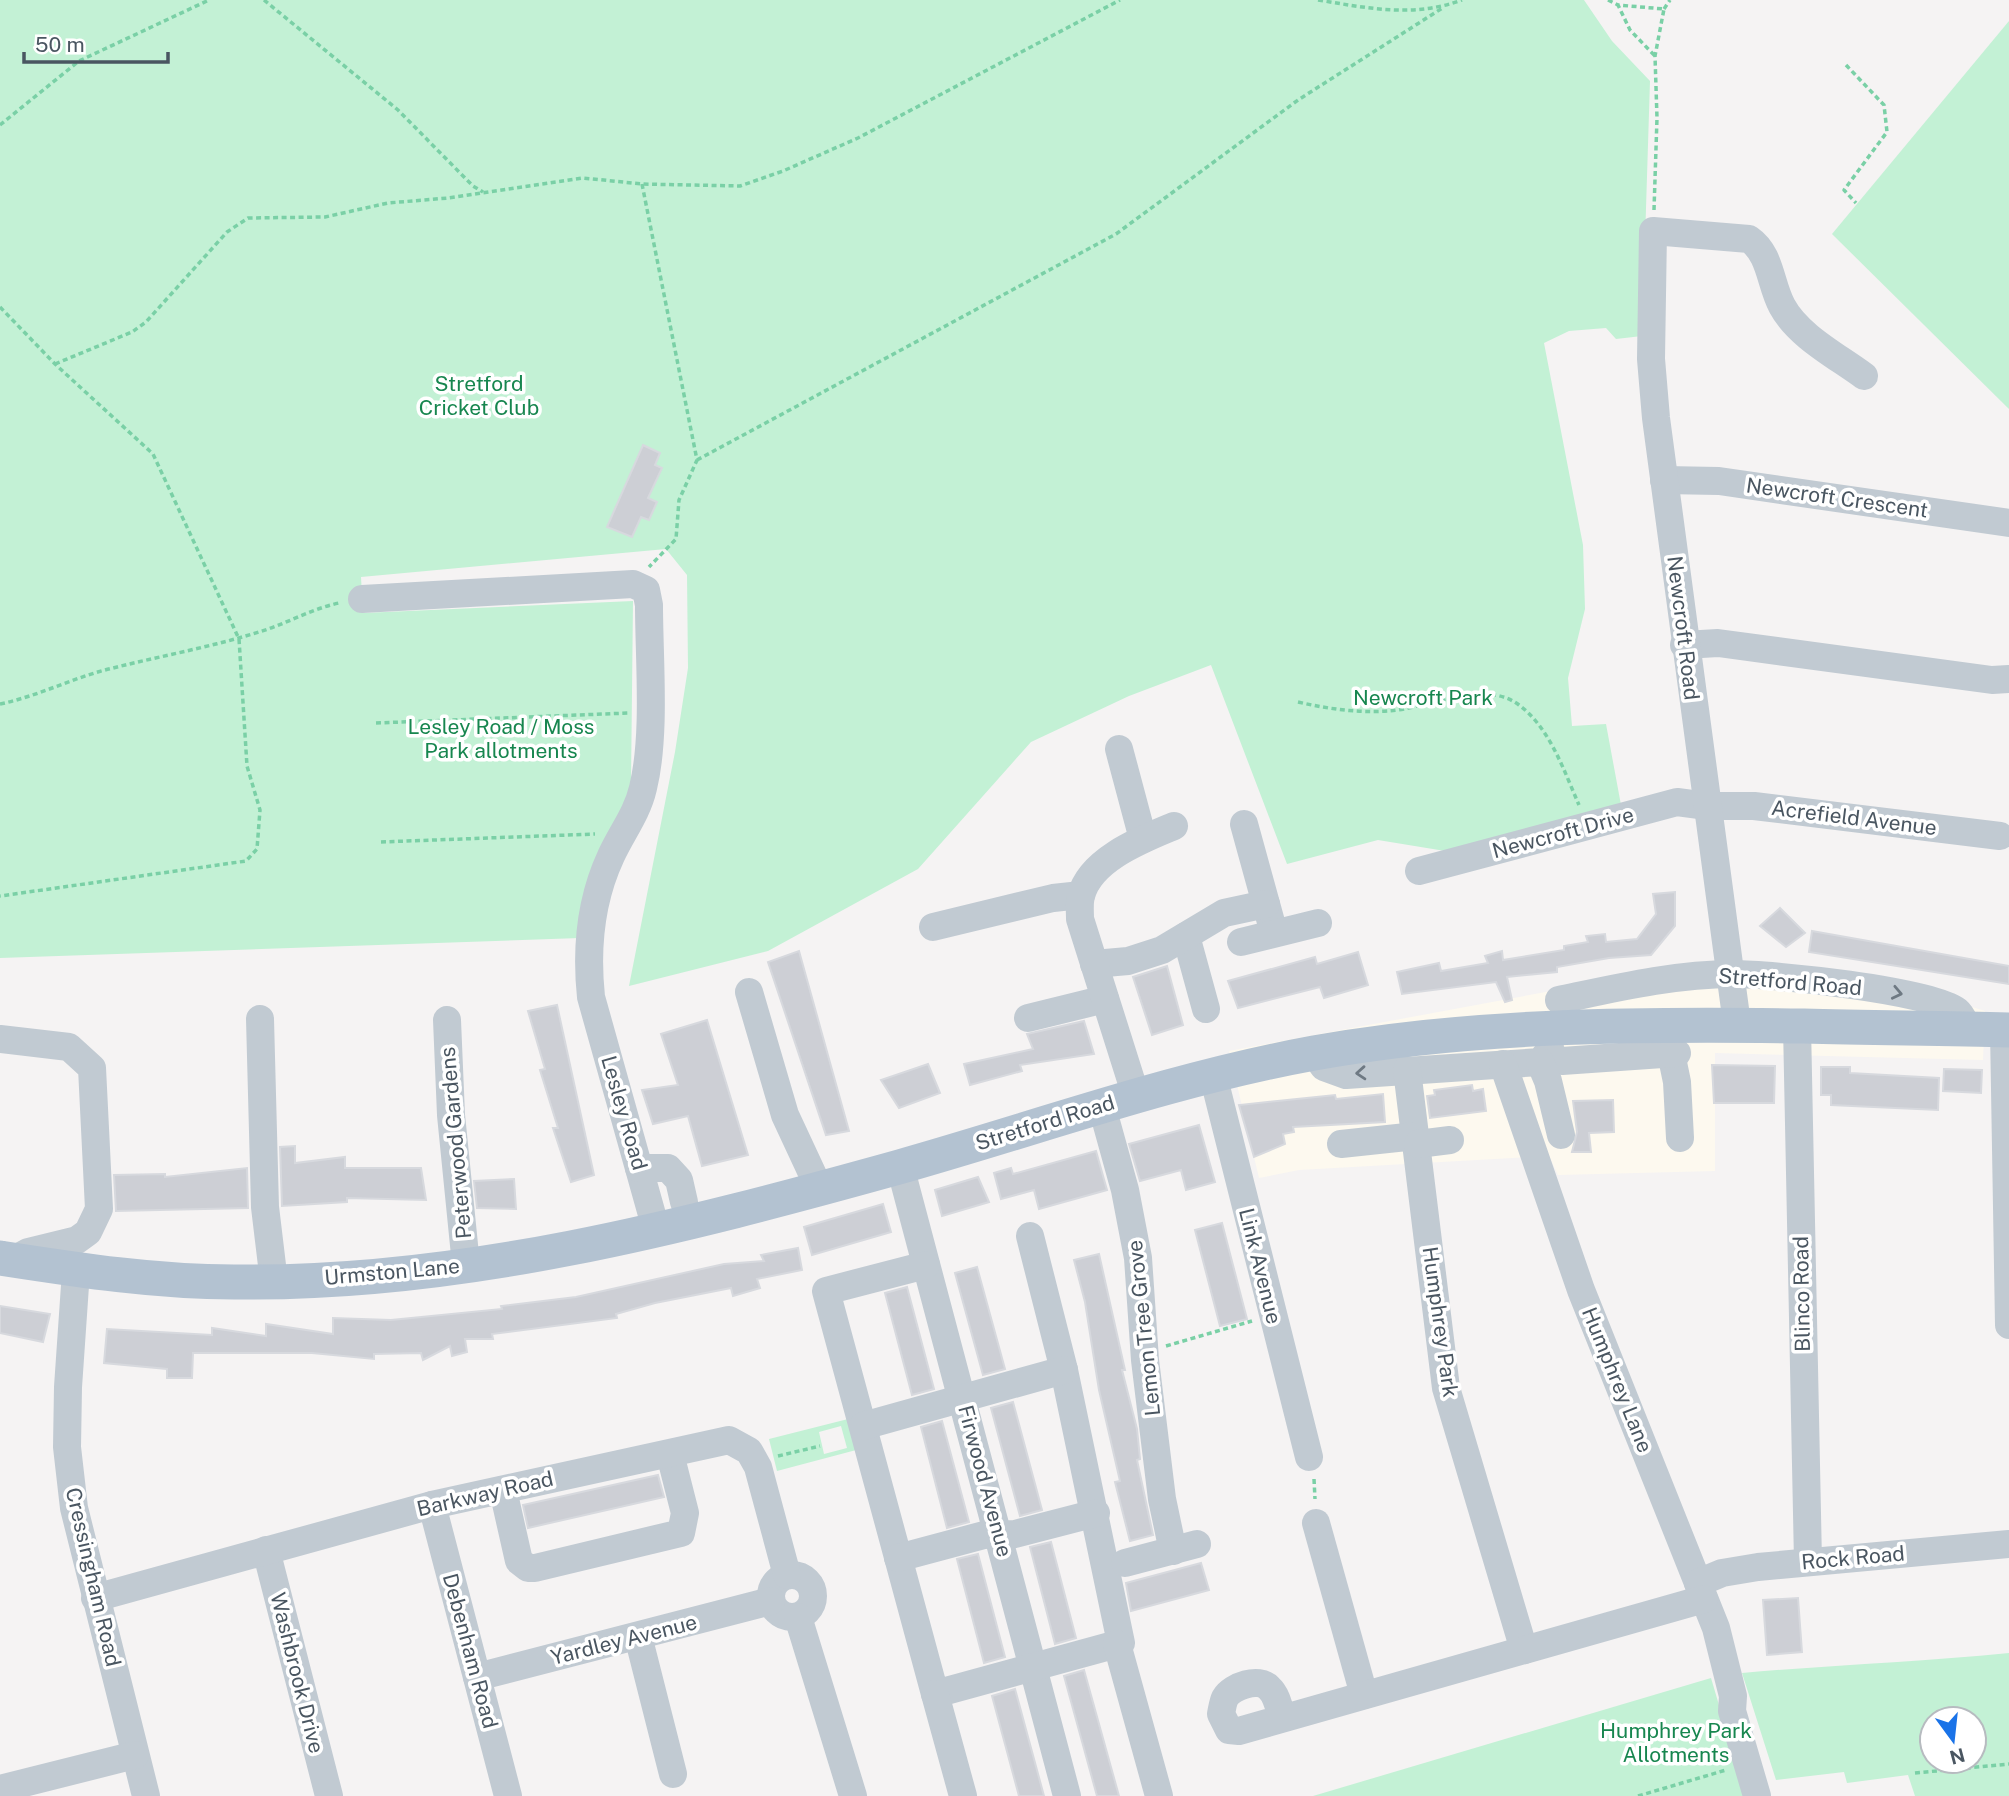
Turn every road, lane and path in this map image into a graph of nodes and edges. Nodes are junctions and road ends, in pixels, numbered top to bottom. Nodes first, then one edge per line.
1 (209, 0) edge
2 (264, 0) edge
3 (1119, 0) edge
4 (1318, 0) edge
5 (1462, 0) edge
6 (1608, 0) edge
7 (1670, 0) edge
8 (1618, 5) junction
9 (1444, 7) junction
10 (1664, 9) junction
11 (1655, 56) junction
12 (1846, 65) dead end
13 (0, 125) edge
14 (642, 184) junction
15 (486, 193) junction
16 (1856, 203) dead end
17 (1653, 230) junction
18 (0, 307) edge
19 (55, 364) junction
20 (1864, 376) dead end
21 (696, 460) junction
22 (1664, 480) junction
23 (2009, 523) edge
24 (633, 584) junction
25 (362, 599) joint
26 (239, 639) junction
27 (1684, 645) junction
28 (2009, 680) edge
29 (1298, 702) dead end
30 (0, 704) edge
31 (648, 712) junction
32 (376, 723) dead end
33 (1119, 749) dead end
34 (1707, 806) junction
35 (1244, 824) dead end
36 (1174, 826) dead end
37 (1587, 826) junction
38 (625, 833) junction
39 (2000, 836) dead end
40 (1143, 839) junction
41 (381, 842) dead end
42 (1419, 871) dead end
43 (0, 895) edge
44 (1081, 895) junction
45 (1266, 904) junction
46 (1318, 923) dead end
47 (933, 927) dead end
48 (1274, 933) junction
49 (1186, 936) junction
50 (1241, 942) dead end
51 (1094, 964) junction
52 (1732, 974) junction
53 (749, 992) dead end
54 (1105, 999) junction
55 (1206, 1009) dead end
56 (1028, 1018) dead end
57 (260, 1019) dead end
58 (447, 1020) dead end
59 (1737, 1024) junction
60 (1797, 1026) junction
61 (1968, 1029) junction
62 (2006, 1030) edge
63 (1539, 1032) junction
64 (0, 1039) edge
65 (1314, 1053) junction
66 (1503, 1064) junction
67 (1407, 1070) junction
68 (1213, 1075) junction
69 (1136, 1096) junction
70 (1102, 1107) junction
71 (1562, 1135) dead end
72 (1680, 1138) dead end
73 (1417, 1140) junction
74 (1450, 1140) dead end
75 (1340, 1144) dead end
76 (900, 1166) junction
77 (639, 1168) junction
78 (819, 1188) junction
79 (778, 1198) joint
80 (684, 1202) dead end
81 (656, 1229) junction
82 (1030, 1236) dead end
83 (8, 1259) edge
84 (466, 1265) junction
85 (926, 1265) junction
86 (76, 1271) junction
87 (274, 1282) junction
88 (1272, 1316) junction
89 (2009, 1325) edge
90 (1160, 1348) dead end
91 (1064, 1370) junction
92 (963, 1398) junction
93 (863, 1426) junction
94 (820, 1446) dead end
95 (670, 1454) junction
96 (1309, 1457) joint
97 (756, 1463) junction
98 (503, 1490) junction
99 (432, 1505) junction
100 (1096, 1513) junction
101 (1316, 1523) joint
102 (1000, 1535) junction
103 (2009, 1544) edge
104 (266, 1550) junction
105 (898, 1558) junction
106 (1808, 1562) junction
107 (1125, 1563) dead end
108 (787, 1575) junction
109 (1701, 1591) junction
110 (95, 1598) junction
111 (771, 1601) junction
112 (798, 1617) junction
113 (638, 1636) junction
114 (1117, 1644) junction
115 (1524, 1650) junction
116 (1034, 1666) junction
117 (477, 1677) junction
118 (935, 1694) junction
119 (1364, 1695) junction
120 (1733, 1696) junction
121 (1282, 1718) dead end
122 (135, 1755) junction
123 (1748, 1764) junction
124 (2009, 1764) edge
125 (1915, 1773) dead end
126 (673, 1774) dead end
127 (0, 1789) edge
128 (146, 1796) edge
129 (329, 1796) edge
130 (508, 1796) edge
131 (853, 1796) edge
132 (962, 1796) edge
133 (1067, 1796) edge
134 (1159, 1796) edge
135 (1638, 1796) edge
136 (1757, 1796) edge
137 (1768, 1796) edge

1 - 13 path
2 - 15 path
3 - 14 path
4 - 9 path
5 - 9 path
6 - 8 path
7 - 10 path
8 - 10 path
8 - 11 path
9 - 21 path
10 - 11 path
11 - 17 path
12 - 16 path
14 - 15 path
14 - 21 path
15 - 19 path
17 - 20 street
17 - 22 street, Newcroft Road
18 - 19 path
19 - 26 path
21 - 24 path
22 - 23 street, Newcroft Crescent
22 - 27 street, Newcroft Road
24 - 25 street
24 - 31 street, Lesley Road
25 - 26 path
26 - 30 path
26 - 43 path
27 - 28 street
27 - 34 street, Newcroft Road
29 - 37 path
31 - 32 path
31 - 38 street, Lesley Road
33 - 40 street
34 - 37 street, Newcroft Drive
34 - 39 street, Acrefield Avenue
34 - 52 street, Newcroft Road
35 - 45 street
36 - 40 street
37 - 42 street, Newcroft Drive
38 - 41 path
38 - 77 street, Lesley Road
40 - 44 street
44 - 47 street
44 - 51 street
45 - 48 street
45 - 49 street
46 - 48 street
48 - 50 street
49 - 51 street
49 - 55 street
51 - 54 street
52 - 59 street, Newcroft Road
52 -> 61 street, Stretford Road
52 - 63 street, Stretford Road
53 - 78 street
54 - 56 street
54 - 69 street
57 - 87 street
58 - 84 street, Peterwood Gardens
59 - 60 main road, Stretford Road
59 - 63 main road, Stretford Road
60 - 61 main road, Stretford Road
60 - 106 street, Blinco Road
61 - 62 main road, Stretford Road
62 - 89 street
63 - 65 main road, Stretford Road
63 - 66 street, Stretford Road
63 - 71 street
63 - 72 street
64 - 83 street
67 -> 65 street, Stretford Road
65 - 68 main road, Stretford Road
66 - 67 street, Stretford Road
66 - 109 street, Humphrey Lane
67 - 73 street, Humphrey Park
68 - 69 main road, Stretford Road
68 - 88 street, Link Avenue
69 - 70 main road, Stretford Road
70 - 76 main road, Stretford Road
70 - 107 street, Lemon Tree Grove
73 - 74 street
73 - 75 street
73 - 115 street, Humphrey Park
76 - 78 main road, Stretford Road
76 - 85 street, Firwood Avenue
77 - 80 street
77 - 81 street, Lesley Road
78 - 79 main road, Stretford Road
79 - 81 main road, Urmston Lane
81 - 84 main road, Urmston Lane
82 - 91 street
83 - 86 main road, Urmston Lane
84 - 87 main road, Urmston Lane
85 - 92 street, Firwood Avenue
85 - 93 street
86 - 87 main road, Urmston Lane
86 - 110 street, Cressingham Road
88 - 90 path
88 - 96 street, Link Avenue
91 - 92 street
91 - 100 street
92 - 93 street
92 - 102 street, Firwood Avenue
93 - 105 street
94 - 97 path
95 - 97 street, Barkway Road
95 - 98 street, Barkway Road
95 - 98 street
96 - 101 path
97 - 108 street
98 - 99 street, Barkway Road
99 - 104 street, Barkway Road
99 - 117 street, Debenham Road
100 - 102 street
100 - 114 street
101 - 119 street
102 - 105 street
102 - 116 street, Firwood Avenue
103 - 106 street, Rock Road
104 - 110 street, Barkway Road
104 - 129 street, Washbrook Drive
105 - 118 street
106 - 109 street, Rock Road
108 - 111 street
108 - 112 street
109 - 115 street
109 - 120 street, Humphrey Lane
110 - 122 street, Cressingham Road
111 - 112 street
111 - 113 street, Yardley Avenue
112 - 131 street
113 - 117 street, Yardley Avenue
113 - 126 street
114 - 116 street
114 - 134 street
115 - 119 street
116 - 118 street
116 - 133 street, Firwood Avenue
117 - 130 street, Debenham Road
118 - 132 street
119 - 121 street
120 - 123 street, Humphrey Lane
120 - 137 street, Humphrey Lane
122 - 127 street
122 - 128 street, Cressingham Road
123 - 135 path
123 - 136 street, Humphrey Lane
124 - 125 path

